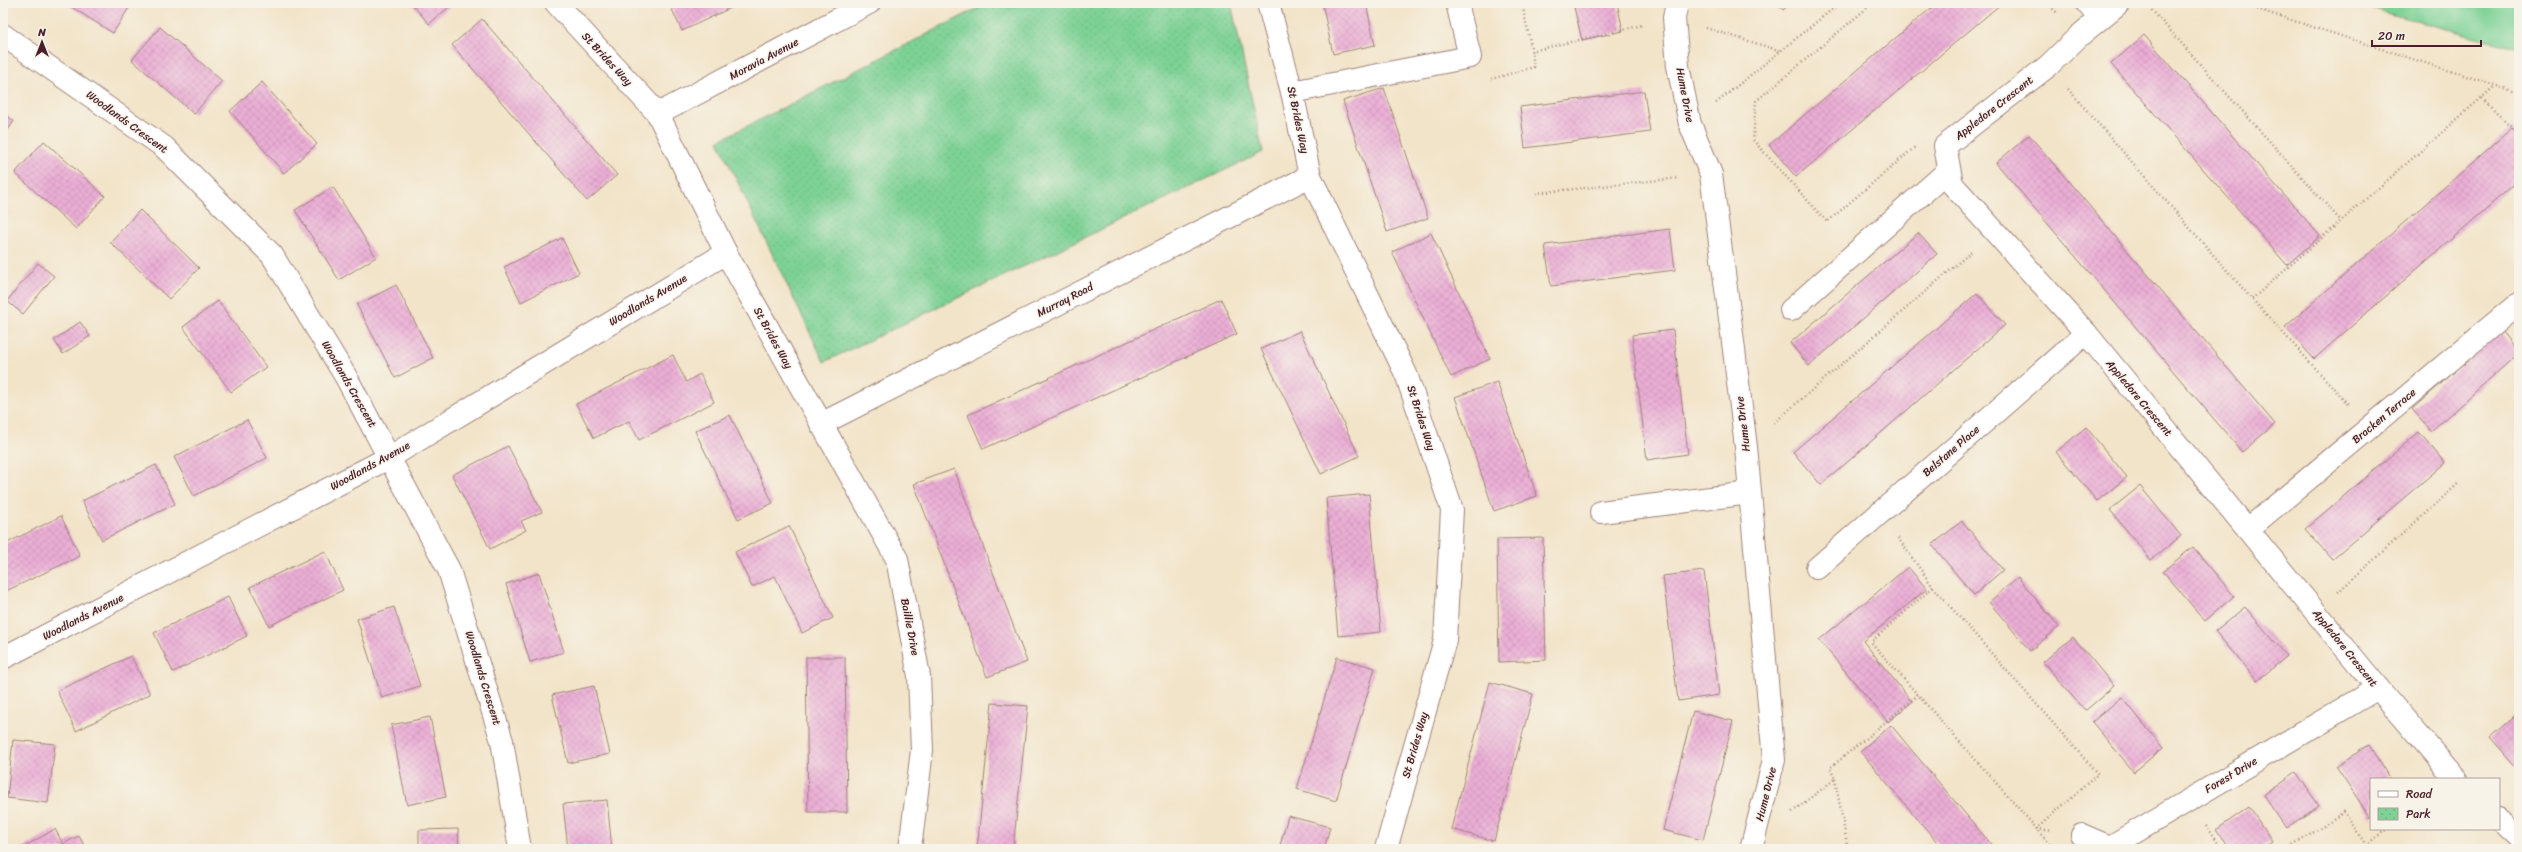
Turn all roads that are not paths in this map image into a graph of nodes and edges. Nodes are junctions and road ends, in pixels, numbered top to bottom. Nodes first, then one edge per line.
1 (556, 3) edge
2 (869, 3) edge
3 (1268, 3) edge
4 (1457, 3) edge
5 (2119, 3) edge
6 (1675, 10) edge
7 (2094, 11) edge
8 (3, 35) edge
9 (1292, 92) junction
10 (658, 114) junction
11 (1950, 170) junction
12 (1310, 176) junction
13 (726, 253) junction
14 (2519, 303) edge
15 (1791, 310) dead end
16 (2086, 333) junction
17 (821, 424) junction
18 (390, 457) junction
19 (1750, 494) junction
20 (1601, 512) dead end
21 (2248, 529) junction
22 (1817, 568) dead end
23 (3, 658) edge
24 (2378, 688) junction
25 (2455, 778) edge
26 (2500, 821) edge
27 (2082, 835) dead end
28 (2519, 838) edge
29 (520, 849) edge
30 (910, 849) edge
31 (1386, 849) edge
32 (1751, 849) edge

1 - 10 street, St Brides Way
2 - 10 street, Moravia Avenue
3 - 9 street, St Brides Way
4 - 9 street
5 - 7 street, Appledore Crescent
6 - 19 street, Hume Drive
7 - 11 street, Appledore Crescent
8 - 18 street, Woodlands Crescent
9 - 12 street, St Brides Way
10 - 13 street, St Brides Way
11 - 15 street
11 - 16 street, Appledore Crescent
12 - 17 street, Murray Road
12 - 31 street, St Brides Way
13 - 17 street, St Brides Way
13 - 18 street, Woodlands Avenue
14 - 21 street, Bracken Terrace
16 - 21 street, Appledore Crescent
16 - 22 street, Belstane Place
17 - 30 street, Baillie Drive
18 - 23 street, Woodlands Avenue
18 - 29 street, Woodlands Crescent
19 - 20 street
19 - 32 street, Hume Drive
21 - 24 street, Appledore Crescent
24 - 25 street, Appledore Crescent
24 - 27 street, Forest Drive
26 - 28 street

